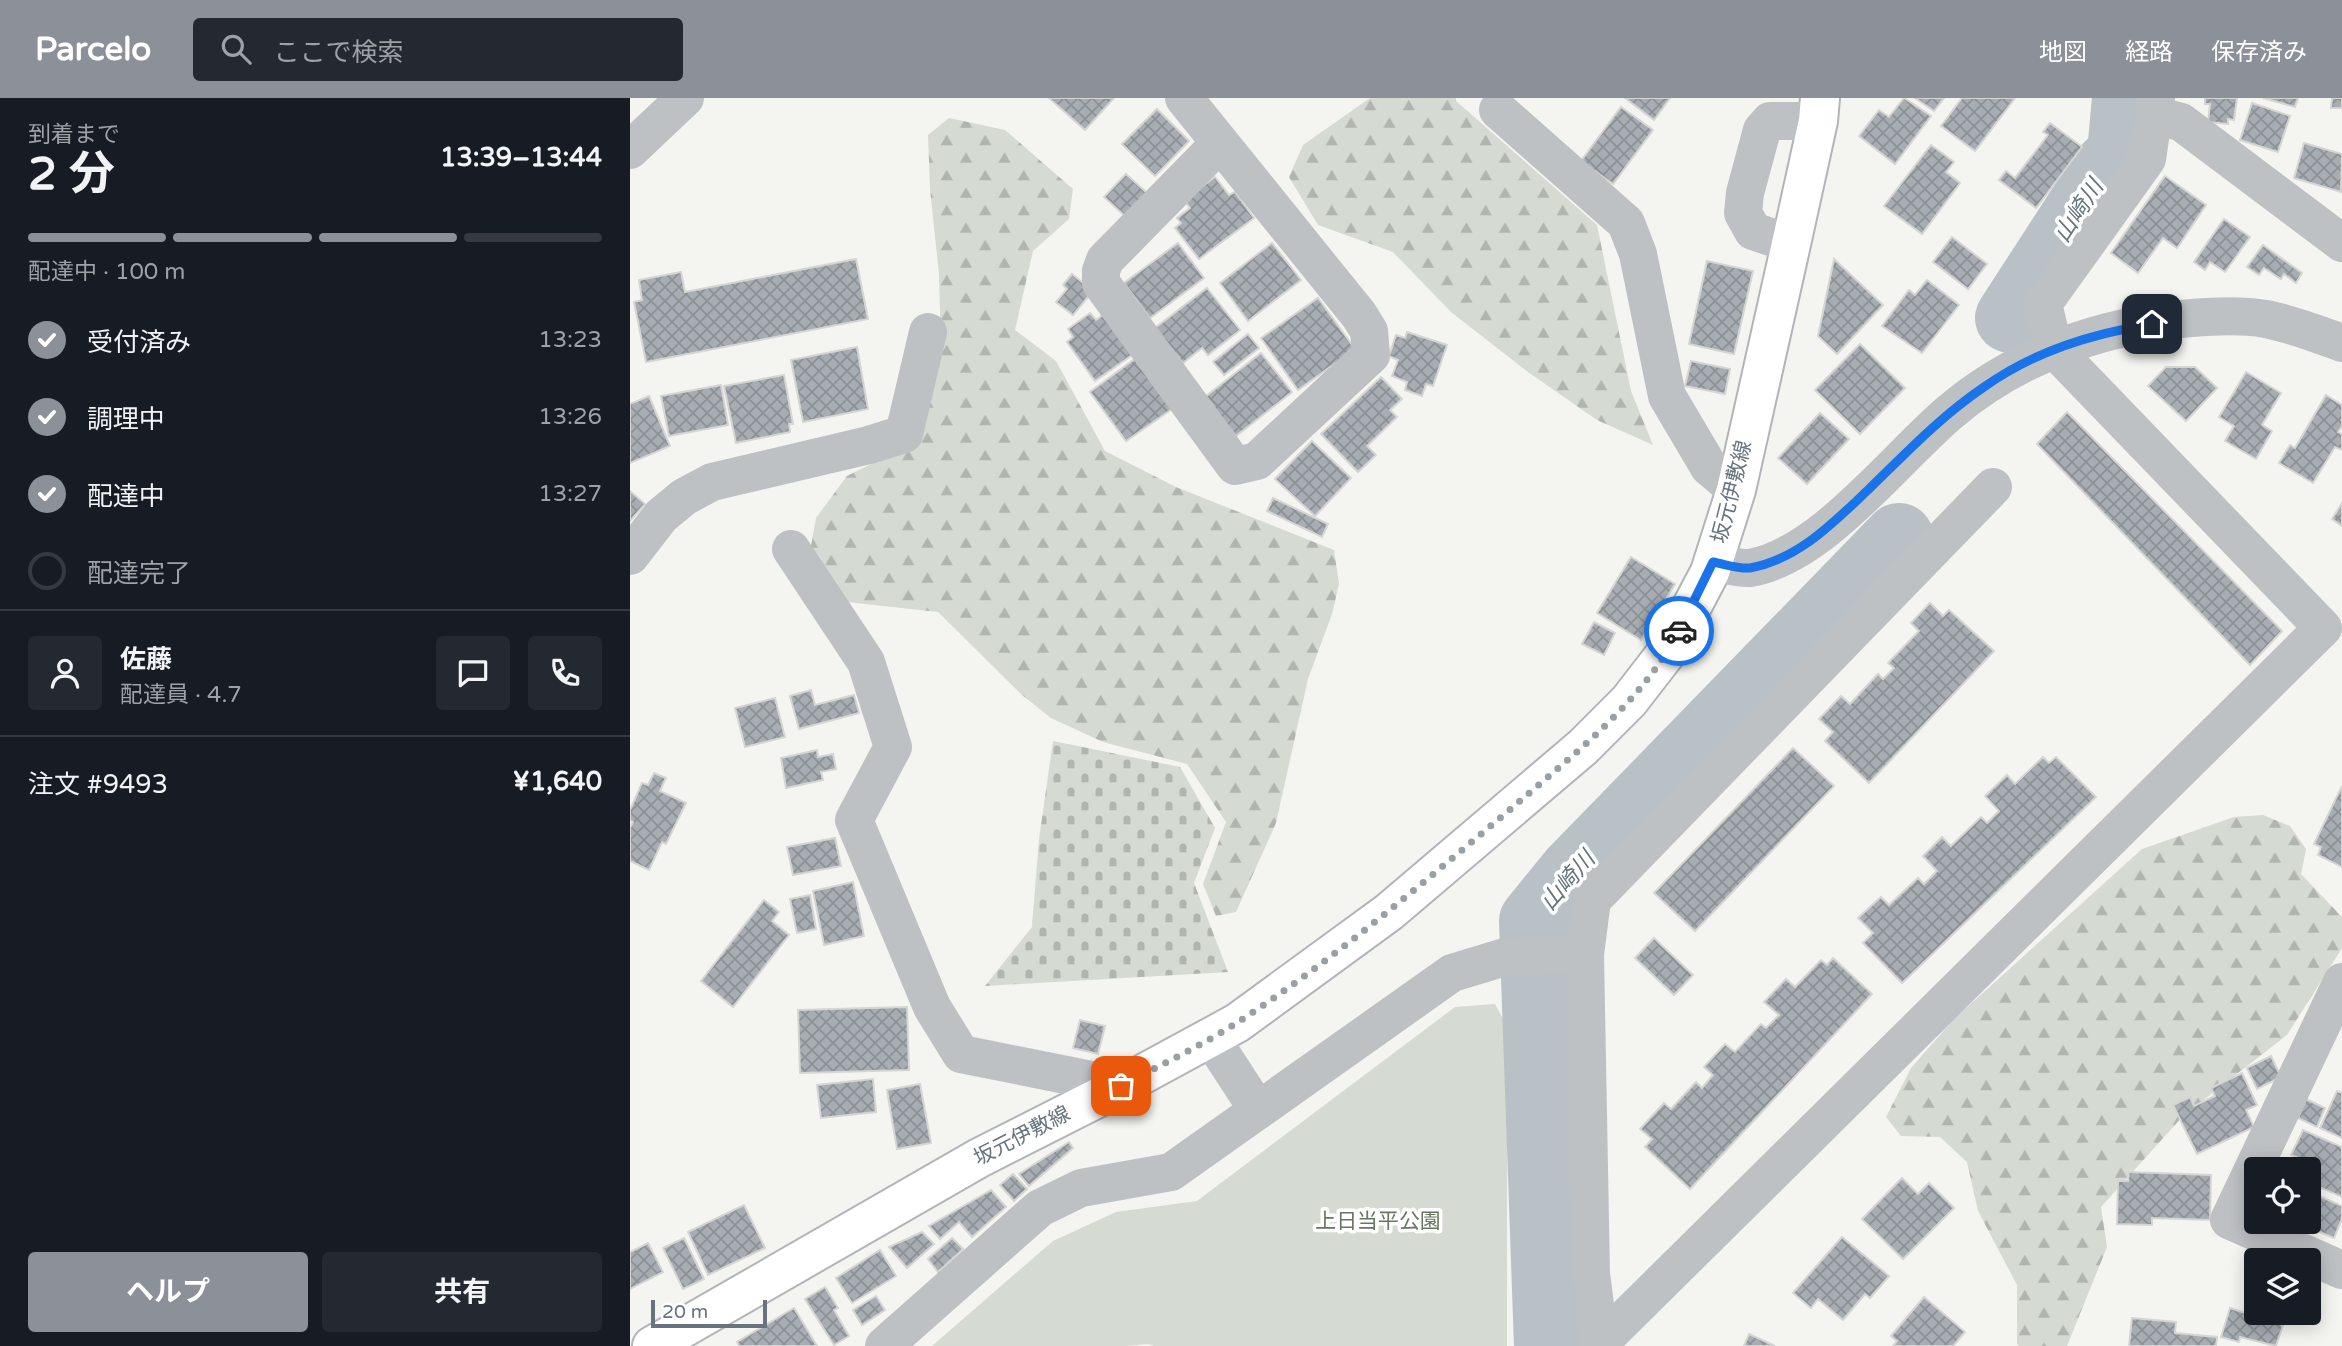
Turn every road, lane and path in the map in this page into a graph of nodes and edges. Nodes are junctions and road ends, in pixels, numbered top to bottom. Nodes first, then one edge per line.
1 (1184, 98) edge
2 (2169, 108) edge
3 (1819, 109) edge
4 (1498, 110) dead end
5 (658, 111) edge
6 (1220, 143) junction
7 (630, 150) edge
8 (2342, 243) edge
9 (1791, 244) junction
10 (2337, 329) edge
11 (928, 332) dead end
12 (2053, 349) junction
13 (1993, 487) dead end
14 (1735, 490) junction
15 (791, 549) dead end
16 (630, 556) edge
17 (1713, 562) junction
18 (1585, 954) junction
19 (2342, 982) edge
20 (1210, 1038) junction
21 (1121, 1086) junction
22 (1258, 1110) junction
23 (2342, 1270) edge
24 (1601, 1345) edge
25 (652, 1346) edge
26 (884, 1346) edge

1 - 6 street
2 - 8 street
2 - 12 street
3 - 9 main road, 坂元伊敷線
3 - 9 street
4 - 14 street
5 - 7 street
6 - 6 street
9 - 14 main road, 坂元伊敷線
10 - 12 street
11 - 16 street
12 - 17 street
12 - 24 street
13 - 18 street
14 - 17 main road, 坂元伊敷線
15 - 21 street
17 - 20 main road, 坂元伊敷線
18 - 22 street
18 - 24 street
19 - 23 street
20 - 21 main road, 坂元伊敷線
20 - 22 street
21 - 25 main road, 坂元伊敷線
22 - 26 street

